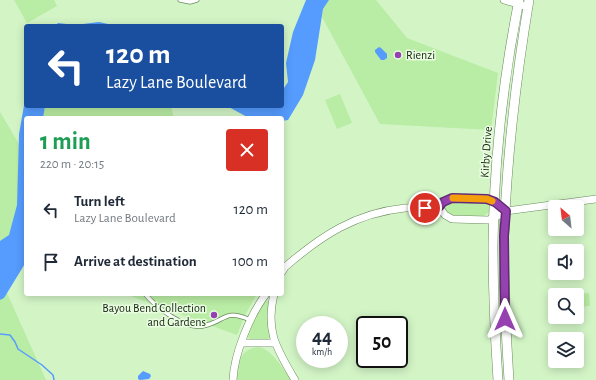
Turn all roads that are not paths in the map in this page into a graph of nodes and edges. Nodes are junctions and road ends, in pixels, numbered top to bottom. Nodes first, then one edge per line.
1 (180, 0) edge
2 (197, 0) edge
3 (504, 0) edge
4 (519, 2) edge
5 (528, 4) edge
6 (596, 199) edge
7 (495, 202) junction
8 (439, 207) junction
9 (506, 211) junction
10 (494, 218) junction
11 (284, 269) edge
12 (147, 296) edge
13 (265, 296) edge
14 (274, 296) edge
15 (250, 320) junction
16 (242, 343) junction
17 (274, 343) junction
18 (232, 380) edge
19 (295, 380) edge
20 (498, 380) edge
21 (509, 380) edge

1 - 2 lane
3 - 4 street
4 - 5 street
4 - 7 main road, Kirby Drive
5 - 9 main road, Kirby Drive
6 - 9 street
7 - 8 street
7 - 9 street
7 - 10 main road, Kirby Drive
8 - 10 street
8 - 11 street
9 - 10 street
9 - 21 main road, Kirby Drive
10 - 20 main road, Kirby Drive
12 - 15 lane
13 - 15 street
14 - 17 street
15 - 16 street
16 - 17 street
16 - 18 street
17 - 19 street

